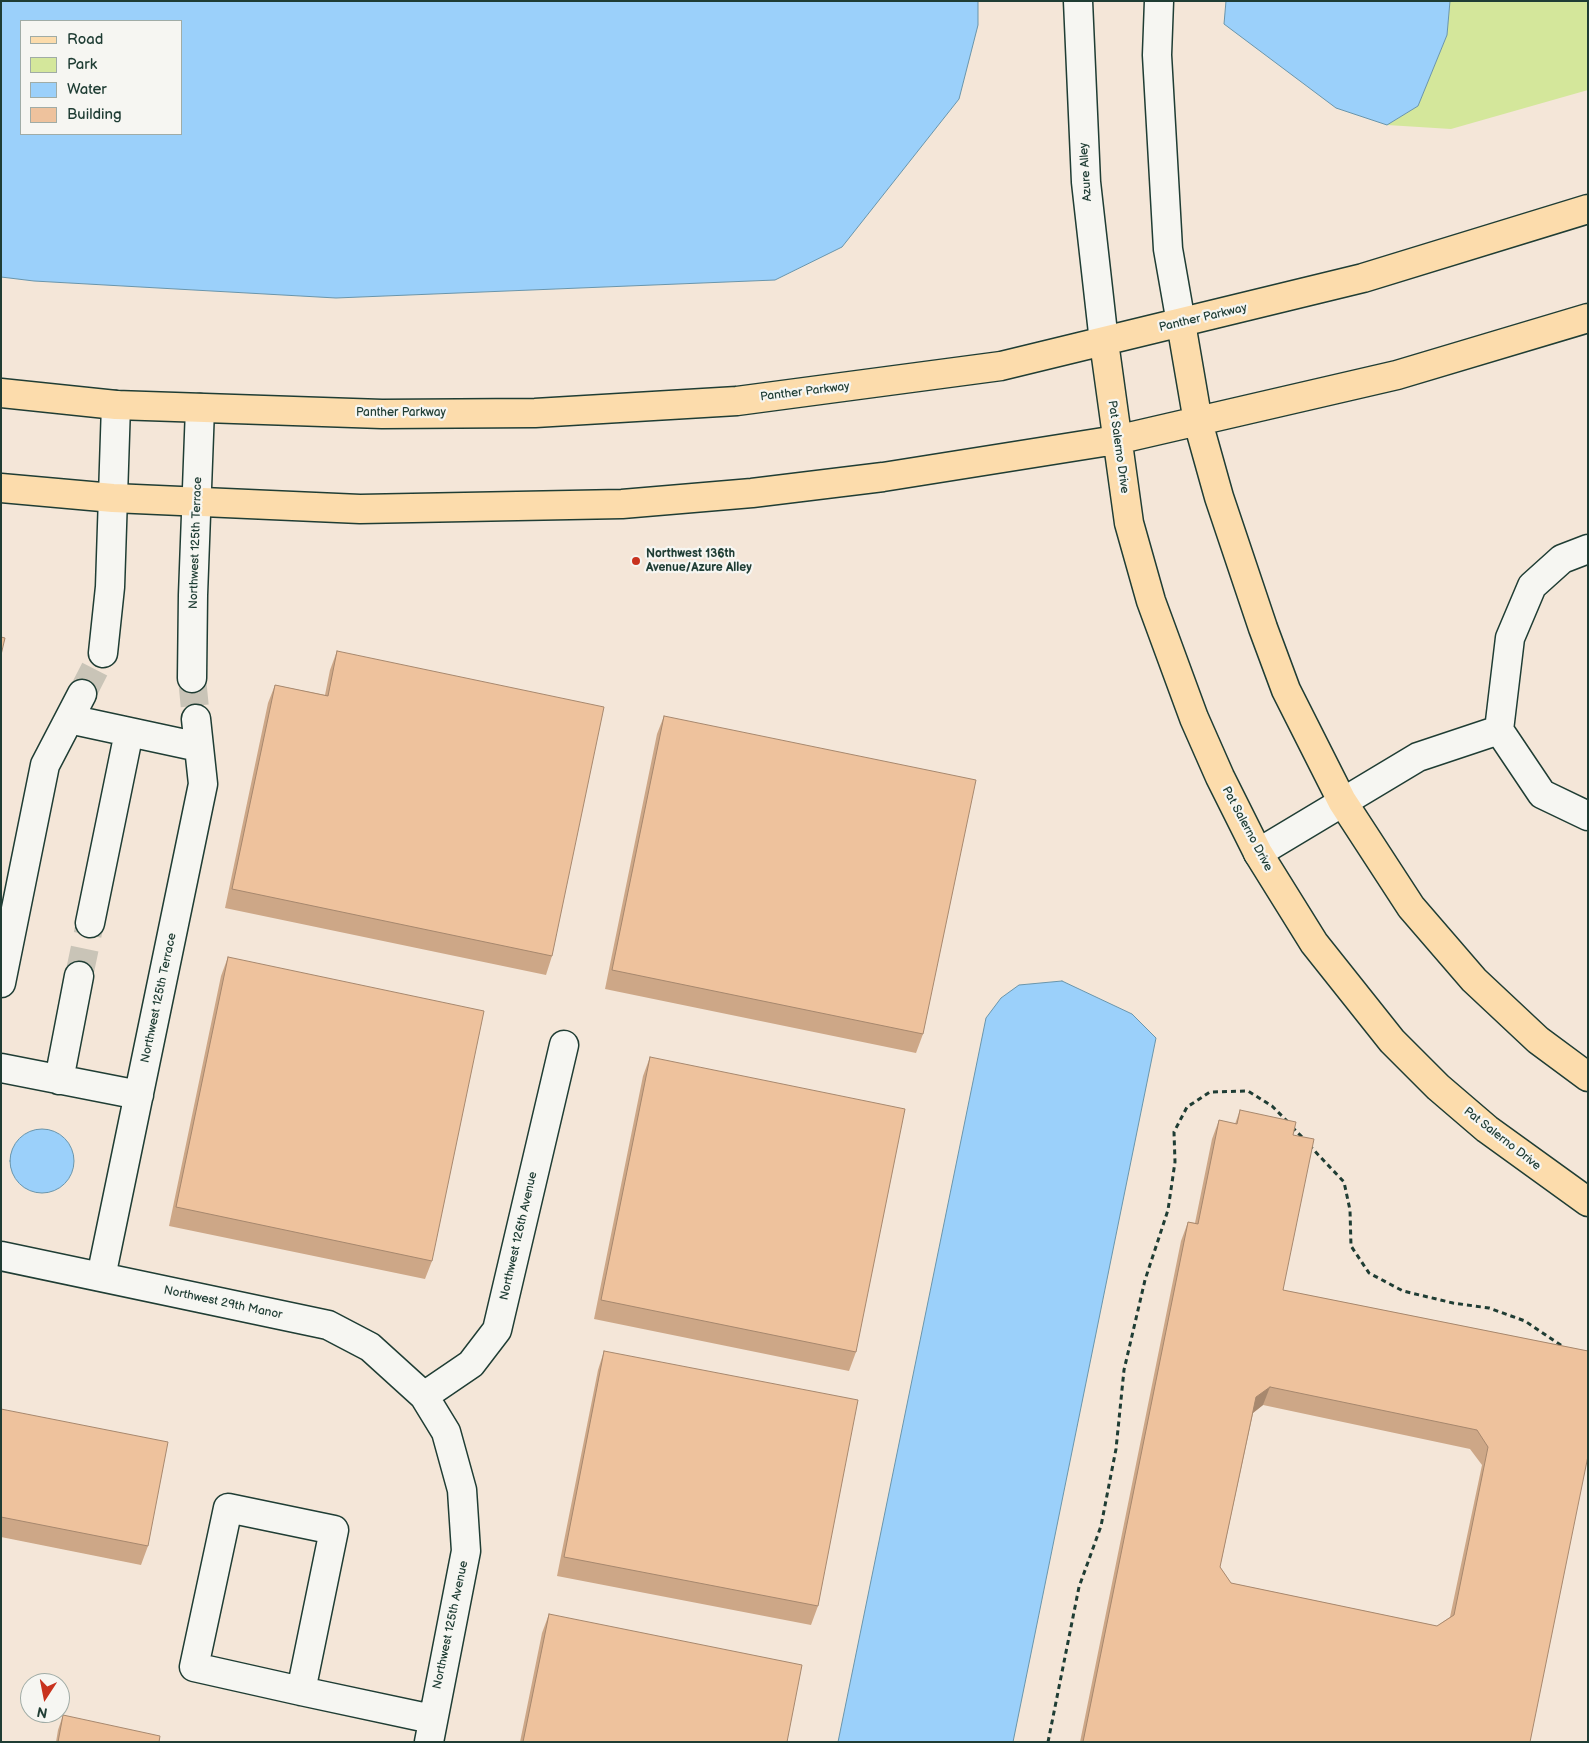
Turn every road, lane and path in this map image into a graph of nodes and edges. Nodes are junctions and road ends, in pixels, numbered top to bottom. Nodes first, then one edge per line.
1 (1078, 1) edge
2 (1159, 1) edge
3 (1588, 209) edge
4 (1588, 318) edge
5 (1181, 323) junction
6 (1104, 342) junction
7 (1, 393) edge
8 (116, 405) junction
9 (200, 408) junction
10 (1198, 422) junction
11 (1116, 440) junction
12 (1, 488) edge
13 (114, 498) junction
14 (198, 503) junction
15 (1588, 549) edge
16 (103, 653) tunnel mouth
17 (192, 678) tunnel mouth
18 (82, 694) tunnel mouth
19 (196, 719) tunnel mouth
20 (69, 720) junction
21 (1499, 730) junction
22 (129, 732) junction
23 (199, 746) junction
24 (1342, 801) junction
25 (1588, 816) edge
26 (1258, 854) junction
27 (90, 923) tunnel mouth
28 (79, 976) tunnel mouth
29 (1, 983) edge
30 (564, 1046) dead end
31 (1, 1068) edge
32 (1588, 1077) edge
33 (59, 1080) junction
34 (138, 1095) junction
35 (1588, 1202) edge
36 (1, 1256) edge
37 (101, 1276) junction
38 (1569, 1350) edge
39 (424, 1396) junction
40 (301, 1691) junction
41 (430, 1731) edge
42 (1048, 1742) edge

1 - 6 street, Azure Alley
2 - 5 street
3 - 5 main road, Panther Parkway
4 - 10 main road
5 - 6 main road, Panther Parkway
5 - 10 main road
6 - 9 main road, Panther Parkway
6 - 11 main road, Pat Salerno Drive
7 - 8 main road, Panther Parkway
8 - 9 main road, Panther Parkway
8 - 13 street
9 - 14 street, Northwest 125th Terrace
10 - 11 main road
10 - 24 main road
11 - 14 main road
11 - 26 main road, Pat Salerno Drive
12 - 13 main road
13 - 14 main road
13 - 16 street
14 - 17 street, Northwest 125th Terrace
15 - 21 street
18 - 20 street
19 - 23 street, Northwest 125th Terrace
20 - 22 street
20 - 29 street
21 - 24 street
21 - 25 street
22 - 23 street
22 - 27 street
23 - 34 street, Northwest 125th Terrace
24 - 26 street
24 - 32 main road
26 - 35 main road, Pat Salerno Drive
28 - 33 street
30 - 39 street, Northwest 126th Avenue
31 - 33 street
33 - 34 street
34 - 37 street, Northwest 125th Terrace
36 - 37 street, Northwest 29th Manor
37 - 39 street, Northwest 29th Manor
38 - 42 path
39 - 41 street, Northwest 125th Avenue
40 - 40 street
40 - 41 street

